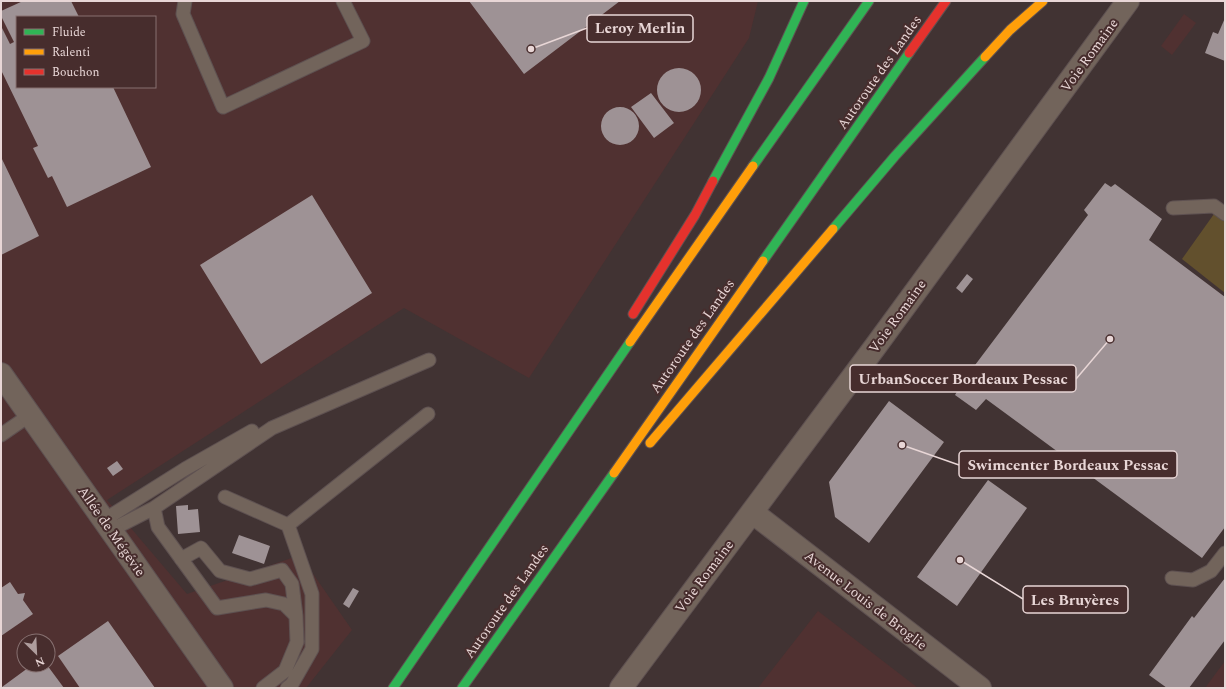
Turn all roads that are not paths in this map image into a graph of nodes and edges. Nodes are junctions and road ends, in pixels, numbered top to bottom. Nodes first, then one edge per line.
1 (185, 1) edge
2 (342, 1) edge
3 (804, 1) edge
4 (870, 1) edge
5 (946, 1) edge
6 (1042, 1) edge
7 (1128, 1) edge
8 (1173, 208) dead end
9 (1225, 214) edge
10 (628, 320) dead end
11 (429, 360) dead end
12 (602, 367) dead end
13 (1, 374) edge
14 (592, 396) junction
15 (428, 414) dead end
16 (30, 415) junction
17 (272, 428) junction
18 (1, 435) edge
19 (642, 453) dead end
20 (632, 465) dead end
21 (225, 496) dead end
22 (154, 508) junction
23 (752, 512) junction
24 (108, 525) junction
25 (288, 525) junction
26 (560, 549) junction
27 (1225, 553) edge
28 (181, 559) junction
29 (1172, 578) dead end
30 (296, 616) junction
31 (222, 688) edge
32 (263, 688) edge
33 (287, 688) edge
34 (393, 688) edge
35 (462, 688) edge
36 (621, 688) edge
37 (980, 688) edge

1 - 2 lane
3 - 10 highway
4 - 14 highway
5 - 26 highway, Autoroute des Landes
6 - 19 highway
7 - 23 street, Voie Romaine
8 - 9 lane
11 - 17 lane
12 - 14 highway
13 - 16 street, Allée de Mégévie
14 - 34 highway
15 - 25 lane
16 - 18 lane
16 - 24 street, Allée de Mégévie
17 - 22 lane
17 - 24 lane
20 - 26 highway
21 - 25 lane
22 - 24 lane
22 - 28 lane
23 - 36 street, Voie Romaine
23 - 37 street, Avenue Louis de Broglie
24 - 31 street, Allée de Mégévie
25 - 33 lane
26 - 35 highway, Autoroute des Landes
27 - 29 lane
28 - 30 lane
28 - 30 lane
30 - 32 lane

